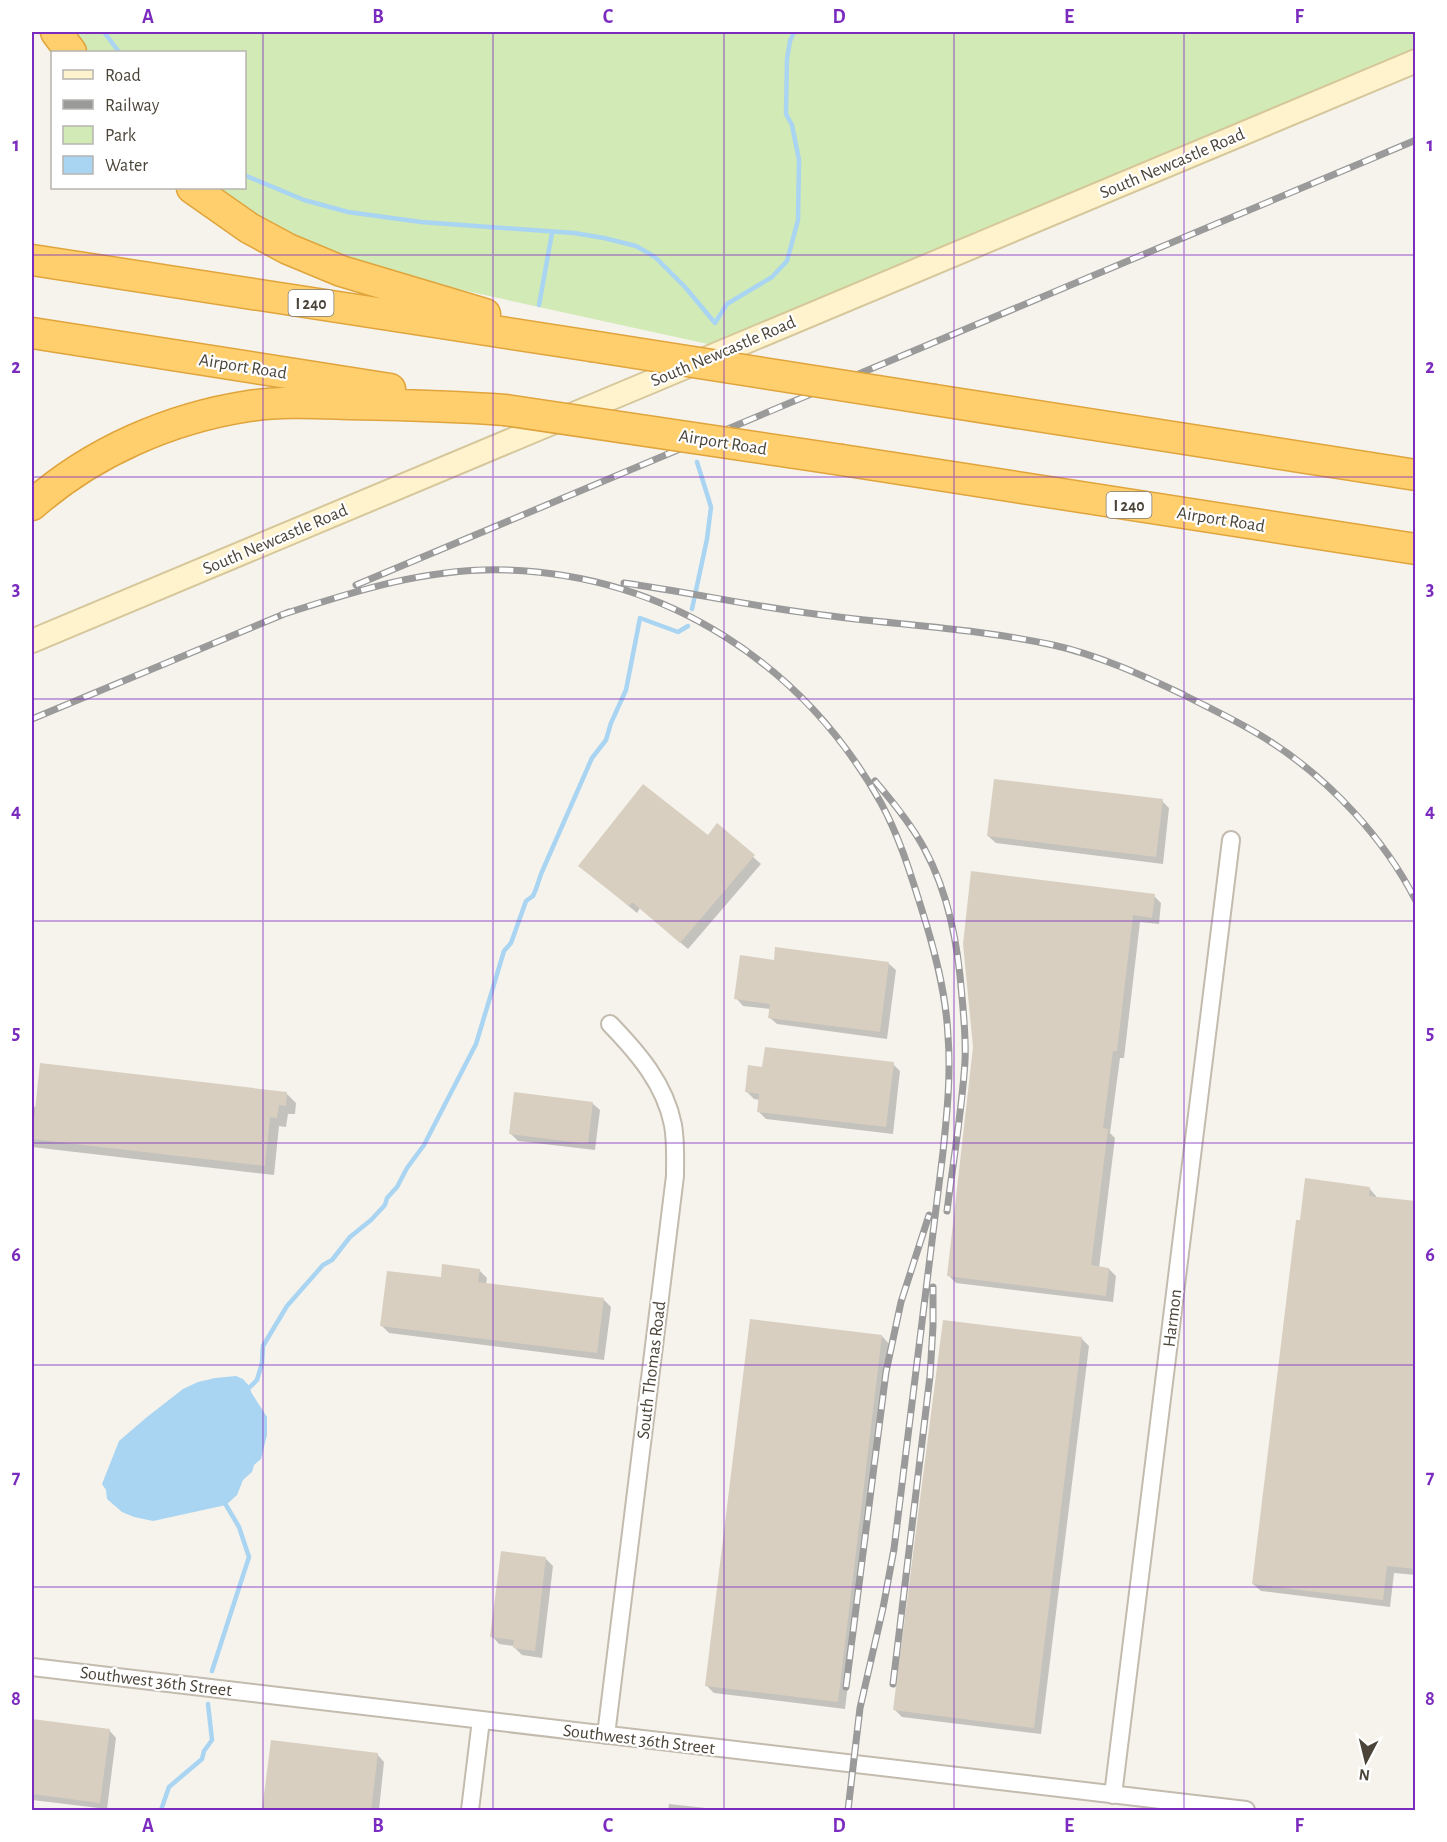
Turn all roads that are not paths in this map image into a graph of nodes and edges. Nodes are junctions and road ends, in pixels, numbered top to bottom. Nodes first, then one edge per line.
1 (56, 32) edge
2 (70, 51) edge
3 (1416, 61) edge
4 (193, 189) edge
5 (32, 261) edge
6 (32, 333) edge
7 (591, 346) junction
8 (447, 402) junction
9 (1416, 475) edge
10 (32, 505) edge
11 (1416, 549) edge
12 (32, 640) edge
13 (1231, 840) dead end
14 (610, 1024) dead end
15 (32, 1667) edge
16 (481, 1720) junction
17 (606, 1735) junction
18 (1113, 1796) junction
19 (1139, 1804) edge
20 (470, 1810) edge
21 (1246, 1810) edge

1 - 2 highway
3 - 12 street, South Newcastle Road
4 - 7 highway
5 - 7 highway, I 240
6 - 8 highway, Airport Road / I 240
7 - 9 highway, I 240, bridge
8 - 10 highway
8 - 11 highway, Airport Road / I 240, bridge
13 - 18 street, Harmon
14 - 17 street, South Thomas Road
15 - 16 street, Southwest 36th Street
16 - 17 street, Southwest 36th Street
16 - 20 street
17 - 18 street, Southwest 36th Street
18 - 19 street, Southwest 36th Street
19 - 21 street, Southwest 36th Street

